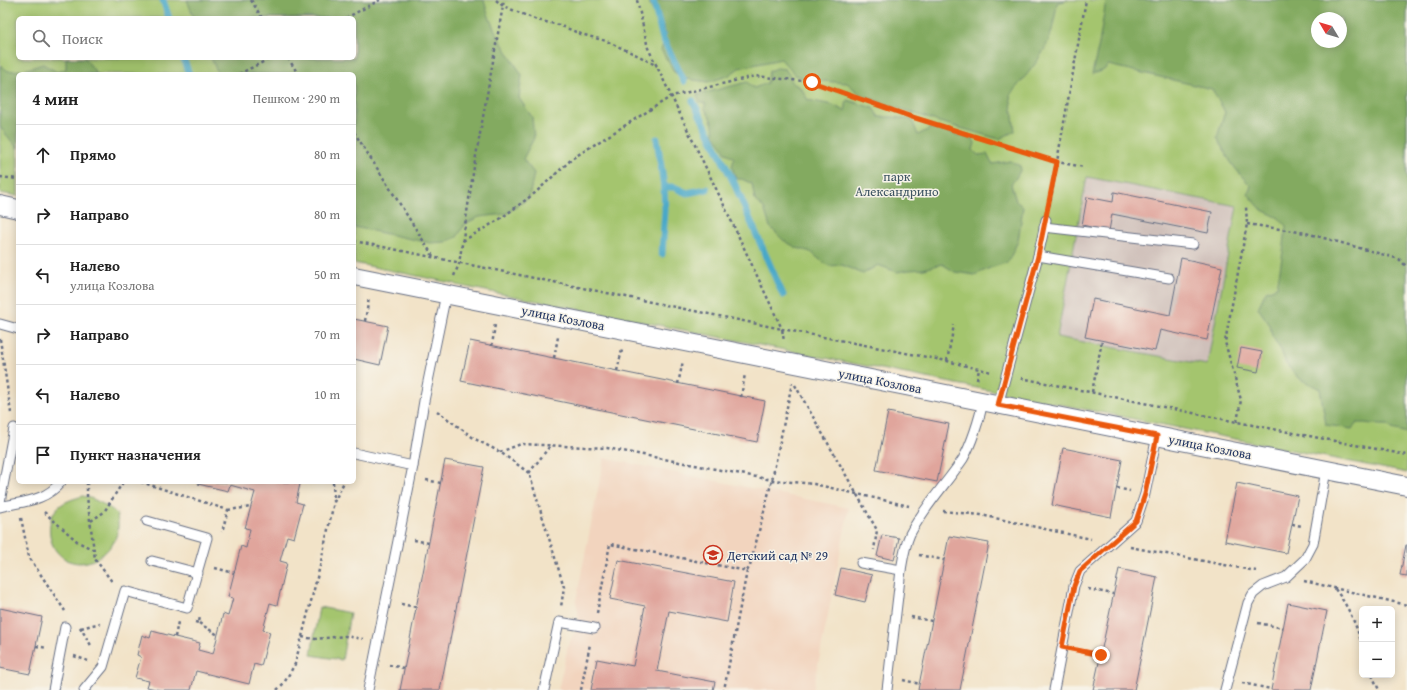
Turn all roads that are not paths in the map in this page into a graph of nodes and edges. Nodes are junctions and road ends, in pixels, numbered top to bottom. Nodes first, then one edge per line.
1 (0, 205) edge
2 (16, 209) edge
3 (1193, 244) dead end
4 (1038, 256) junction
5 (356, 276) edge
6 (1169, 278) dead end
7 (449, 287) junction
8 (0, 324) edge
9 (16, 328) edge
10 (990, 403) junction
11 (14, 428) dead end
12 (1157, 436) junction
13 (356, 453) edge
14 (413, 466) junction
15 (1326, 470) junction
16 (60, 484) edge
17 (1407, 486) edge
18 (0, 502) edge
19 (0, 507) edge
20 (147, 521) dead end
21 (152, 561) dead end
22 (861, 563) dead end
23 (902, 570) junction
24 (198, 572) junction
25 (65, 627) road end
26 (594, 628) road end
27 (53, 690) edge
28 (84, 690) edge
29 (368, 690) edge
30 (544, 690) edge
31 (887, 690) edge
32 (1054, 690) edge
33 (1225, 690) edge

1 - 2 street
3 - 4 lane
4 - 6 lane
4 - 10 lane
5 - 7 street, улица Козлова
7 - 10 street, улица Козлова
7 - 14 lane
8 - 9 lane
10 - 12 street, улица Козлова
10 - 23 lane
11 - 18 lane
12 - 15 street, улица Козлова
12 - 32 lane
13 - 14 lane
14 - 29 lane
15 - 17 street, улица Козлова
15 - 33 lane
16 - 19 lane
20 - 24 lane
21 - 24 lane
22 - 23 lane
23 - 31 lane
24 - 28 lane
25 - 27 lane
26 - 30 lane

